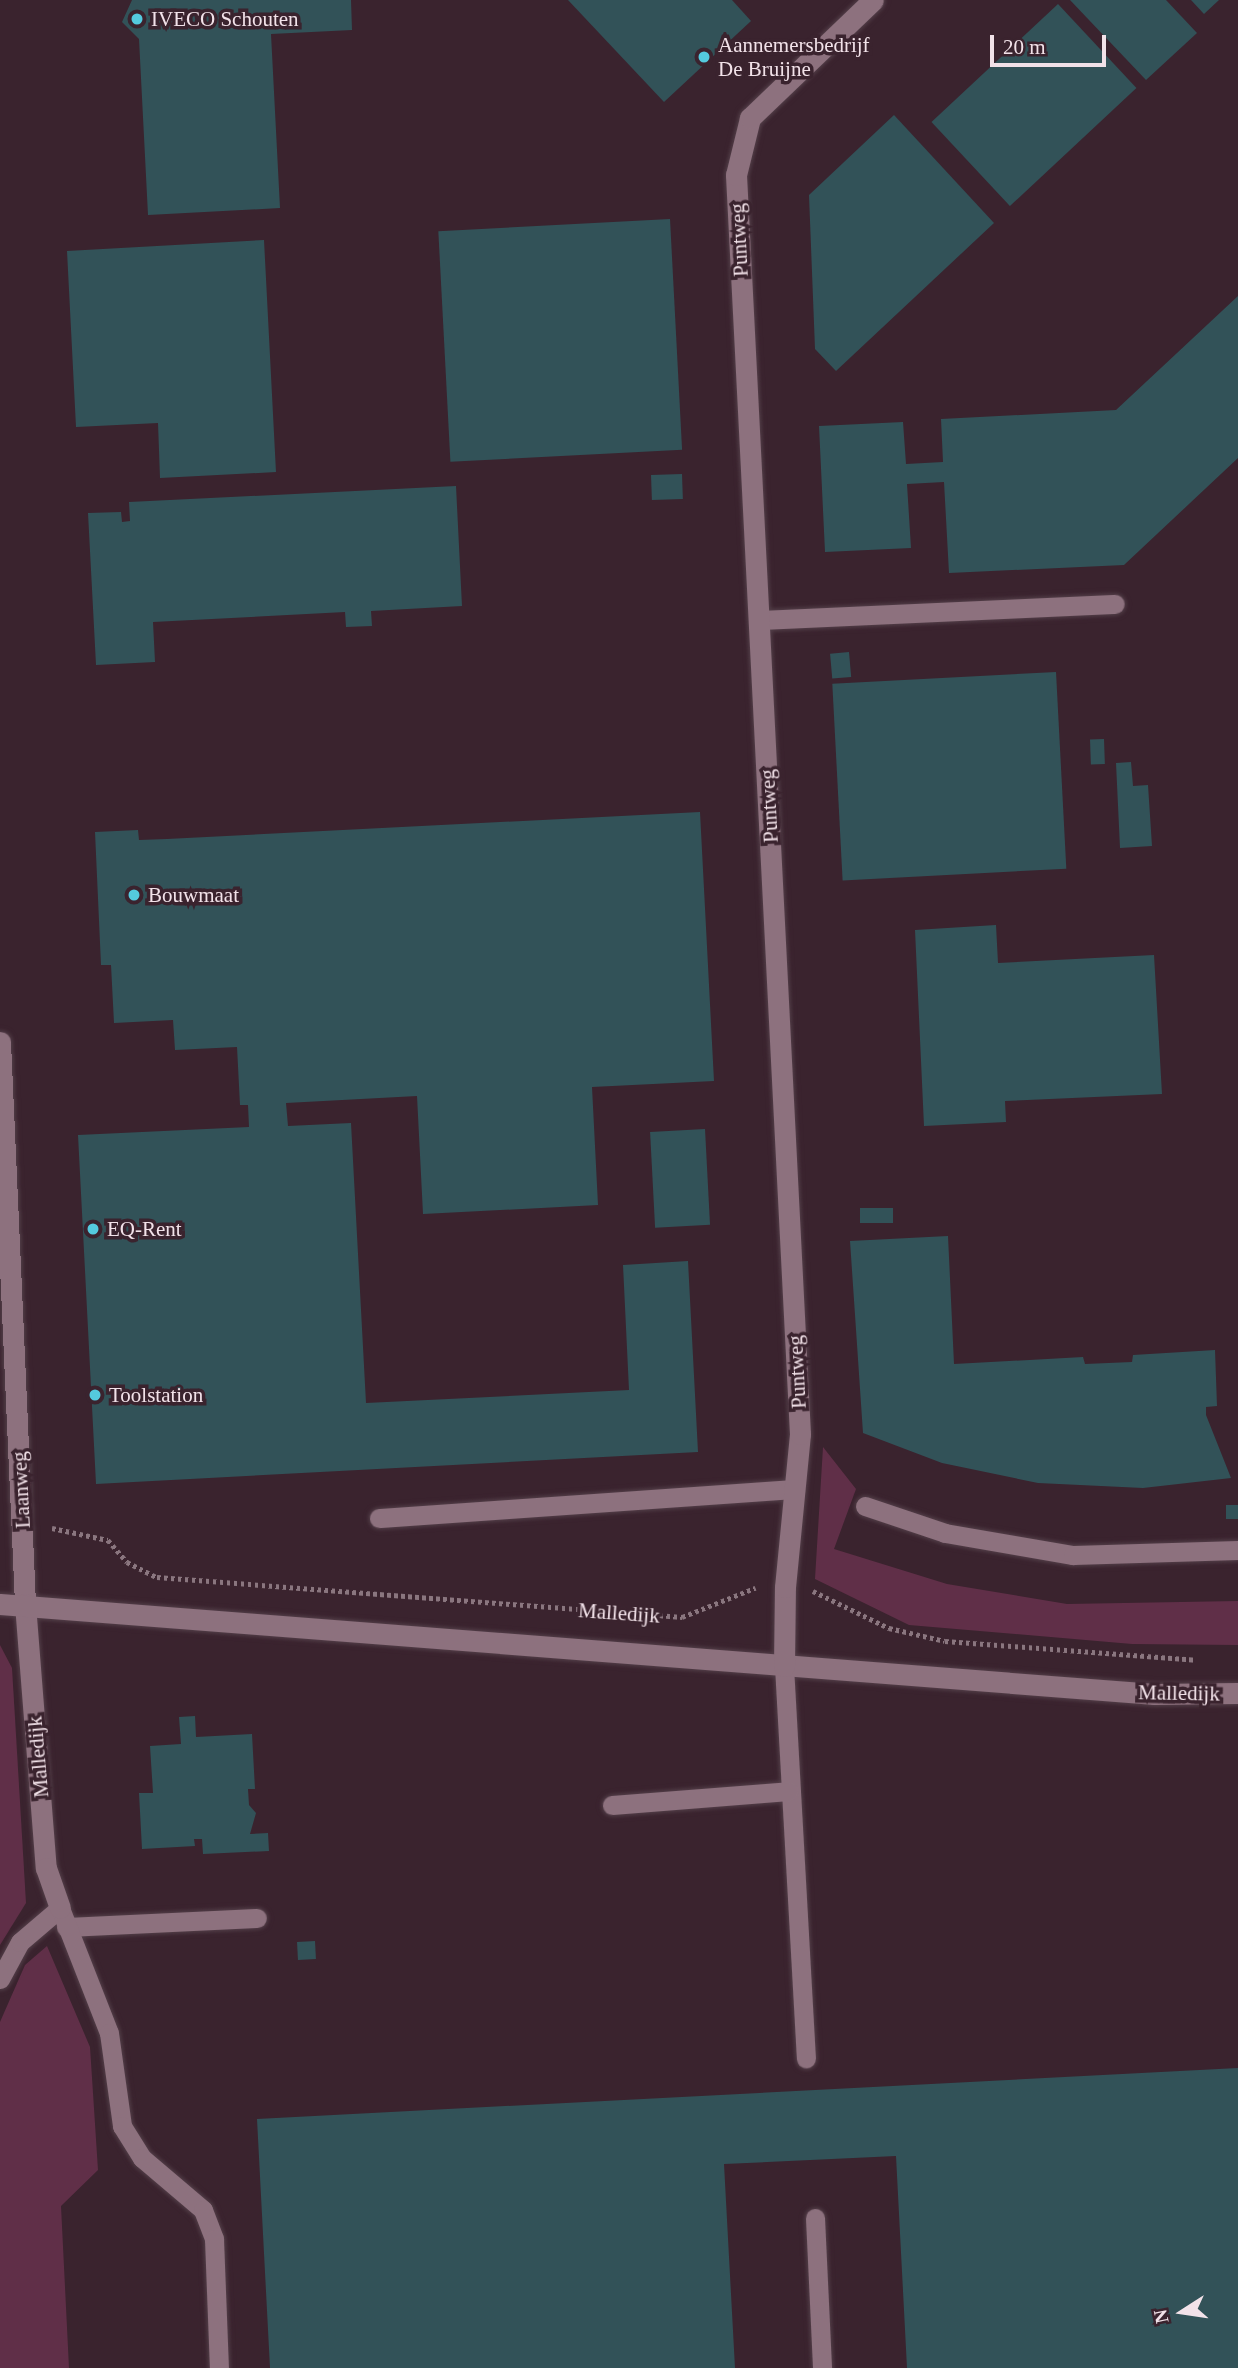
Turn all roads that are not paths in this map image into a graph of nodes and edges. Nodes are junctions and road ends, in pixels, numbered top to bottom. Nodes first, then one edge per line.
1 (873, 0) edge
2 (1115, 604) dead end
3 (759, 620) junction
4 (0, 1042) edge
5 (795, 1489) junction
6 (865, 1506) dead end
7 (379, 1518) dead end
8 (1238, 1550) edge
9 (0, 1604) edge
10 (25, 1604) junction
11 (784, 1666) junction
12 (1238, 1693) edge
13 (788, 1791) junction
14 (612, 1805) dead end
15 (63, 1918) junction
16 (257, 1918) dead end
17 (0, 1979) edge
18 (806, 2058) dead end
19 (815, 2218) dead end
20 (219, 2368) edge
21 (822, 2368) edge

1 - 3 street, Puntweg
2 - 3 lane
3 - 5 street, Puntweg
4 - 10 street, Laanweg
5 - 7 lane
5 - 11 street, Puntweg
6 - 8 lane
9 - 10 street, Malledijk
10 - 11 street, Malledijk
10 - 15 street, Malledijk
11 - 12 street, Malledijk
11 - 13 lane
13 - 14 lane
13 - 18 lane
15 - 16 lane
15 - 17 lane
15 - 20 lane
19 - 21 lane

